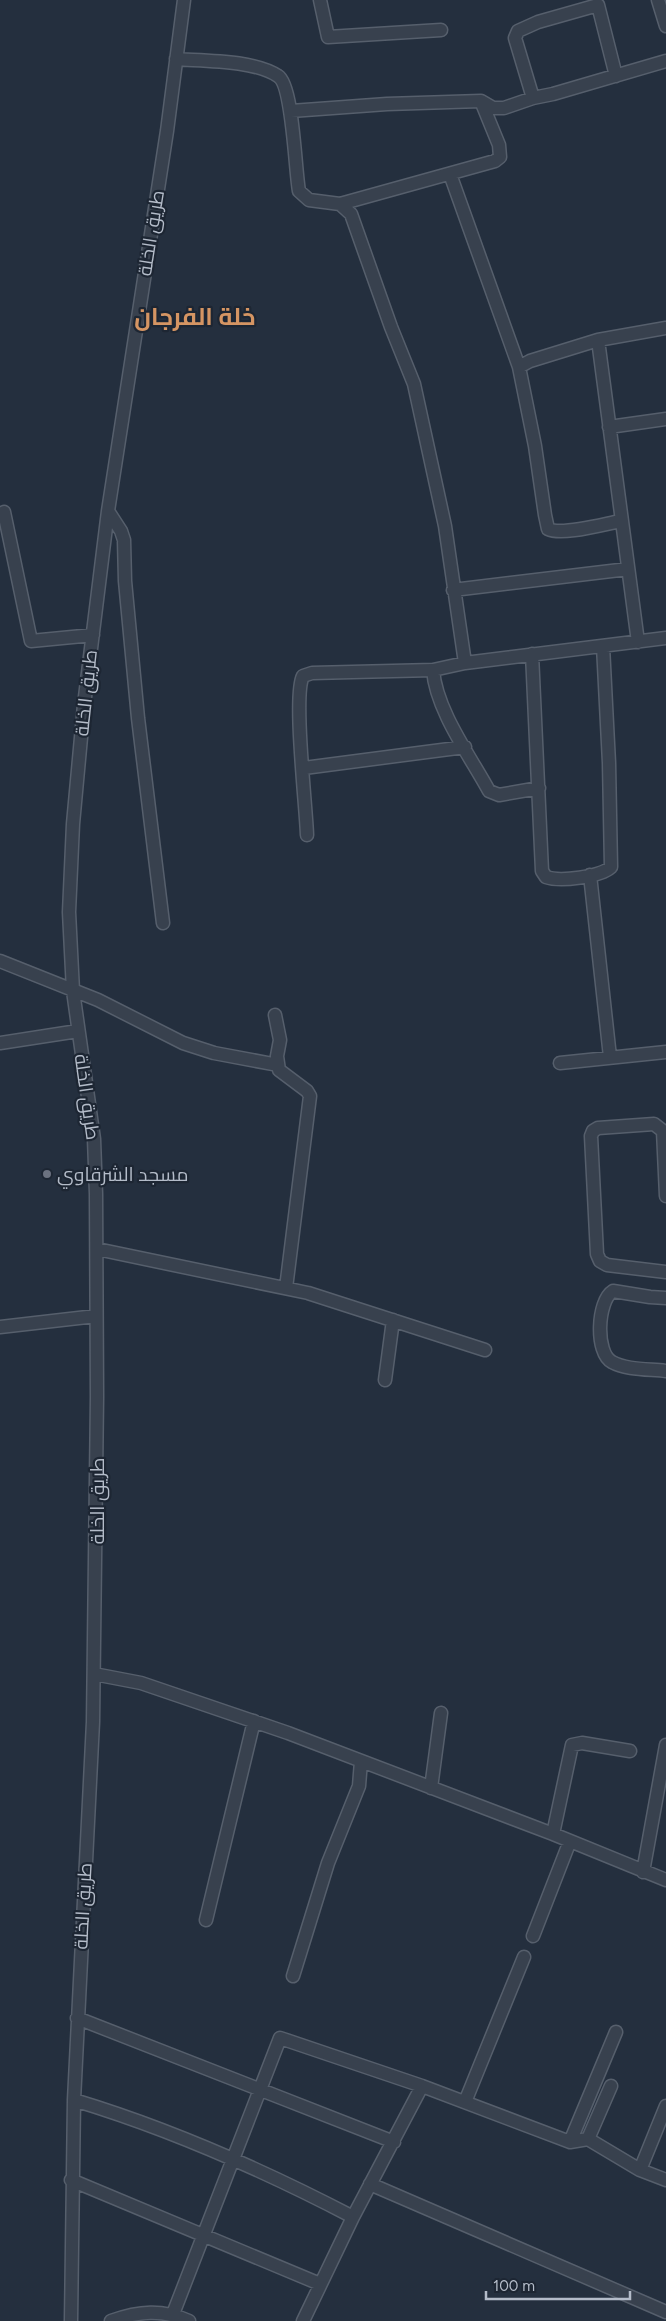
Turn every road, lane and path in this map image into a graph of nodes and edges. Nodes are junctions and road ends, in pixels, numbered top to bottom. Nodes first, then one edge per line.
1 (184, 0) edge
2 (320, 0) edge
3 (658, 0) edge
4 (597, 3) edge
5 (666, 26) edge
6 (442, 30) dead end
7 (176, 59) junction
8 (666, 61) edge
9 (616, 76) junction
10 (533, 98) junction
11 (481, 101) junction
12 (291, 111) junction
13 (450, 174) junction
14 (340, 204) junction
15 (666, 328) edge
16 (598, 340) junction
17 (519, 367) junction
18 (666, 419) edge
19 (609, 428) junction
20 (108, 511) junction
21 (4, 512) dead end
22 (621, 521) junction
23 (628, 569) junction
24 (454, 590) junction
25 (92, 635) junction
26 (666, 638) edge
27 (638, 642) junction
28 (602, 646) junction
29 (532, 654) junction
30 (465, 663) junction
31 (433, 670) junction
32 (465, 747) junction
33 (304, 768) junction
34 (539, 788) junction
35 (307, 835) dead end
36 (590, 875) junction
37 (163, 922) dead end
38 (0, 961) edge
39 (73, 991) junction
40 (275, 1015) dead end
41 (78, 1031) junction
42 (0, 1043) edge
43 (666, 1052) edge
44 (610, 1057) junction
45 (560, 1063) dead end
46 (278, 1065) junction
47 (666, 1196) edge
48 (97, 1249) junction
49 (666, 1272) edge
50 (286, 1288) junction
51 (666, 1298) edge
52 (96, 1316) junction
53 (393, 1320) junction
54 (0, 1327) edge
55 (485, 1350) dead end
56 (666, 1371) edge
57 (385, 1380) dead end
58 (94, 1674) junction
59 (440, 1713) dead end
60 (254, 1721) junction
61 (630, 1751) dead end
62 (665, 1752) edge
63 (361, 1760) junction
64 (430, 1788) junction
65 (553, 1834) junction
66 (570, 1841) junction
67 (643, 1872) junction
68 (666, 1880) edge
69 (206, 1920) dead end
70 (533, 1936) dead end
71 (524, 1957) dead end
72 (293, 1976) dead end
73 (77, 2018) junction
74 (616, 2032) dead end
75 (422, 2086) junction
76 (611, 2086) dead end
77 (260, 2089) junction
78 (74, 2100) junction
79 (465, 2102) junction
80 (666, 2106) edge
81 (588, 2139) junction
82 (394, 2142) junction
83 (570, 2142) junction
84 (232, 2159) junction
85 (640, 2170) junction
86 (71, 2180) junction
87 (666, 2180) edge
88 (370, 2184) junction
89 (353, 2217) junction
90 (204, 2235) junction
91 (320, 2284) junction
92 (666, 2312) edge
93 (173, 2314) junction
94 (71, 2321) edge
95 (111, 2321) edge
96 (189, 2321) edge
97 (303, 2321) edge

1 - 7 street, طريق الخلة
2 - 6 street
3 - 5 street
4 - 9 street
4 - 10 street
7 - 12 street
7 - 20 street, طريق الخلة
8 - 9 street
9 - 10 street
10 - 11 street
11 - 12 street
11 - 13 street
12 - 14 street
13 - 14 street
13 - 17 street
14 - 24 street
15 - 16 street
16 - 17 street
16 - 19 street
17 - 22 street
18 - 19 street
19 - 22 street
20 - 25 street, طريق الخلة
20 - 37 street
21 - 25 street
22 - 23 street
23 - 24 street
23 - 27 street
24 - 30 street
25 - 39 street, طريق الخلة
26 - 27 street
27 - 28 street
28 - 29 street
28 - 36 street
29 - 30 street
29 - 34 street
30 - 31 street
31 - 32 street
31 - 33 street
32 - 33 street
32 - 34 street
33 - 35 street
34 - 36 street
36 - 44 street
38 - 39 street
39 - 41 street, طريق الخلة
39 - 46 street
40 - 46 street
41 - 42 street
41 - 48 street, طريق الخلة
43 - 44 street
44 - 45 street
46 - 50 street
47 - 49 street
48 - 50 street
48 - 52 street, طريق الخلة
50 - 53 street
51 - 56 street
52 - 54 street
52 - 58 street, طريق الخلة
53 - 55 street
53 - 57 street
58 - 60 street
58 - 73 street, طريق الخلة
59 - 64 street
60 - 63 street
60 - 69 street
61 - 65 street
62 - 67 street
63 - 64 street
63 - 72 street
64 - 65 street
65 - 66 street
66 - 67 street
66 - 70 street
67 - 68 street
71 - 79 street
73 - 77 street
73 - 78 street, طريق الخلة
74 - 83 street
75 - 77 street
75 - 79 street
75 - 82 street
76 - 81 street
77 - 82 street
77 - 84 street
78 - 84 street
78 - 86 street, طريق الخلة
79 - 83 street
80 - 85 street
81 - 83 street
81 - 85 street
82 - 88 street
84 - 89 street
84 - 90 street
85 - 87 street
86 - 90 street
86 - 94 street, طريق الخلة
88 - 89 street
88 - 92 street
89 - 91 street
90 - 91 street
90 - 93 street
91 - 97 street
93 - 95 street
93 - 96 street

